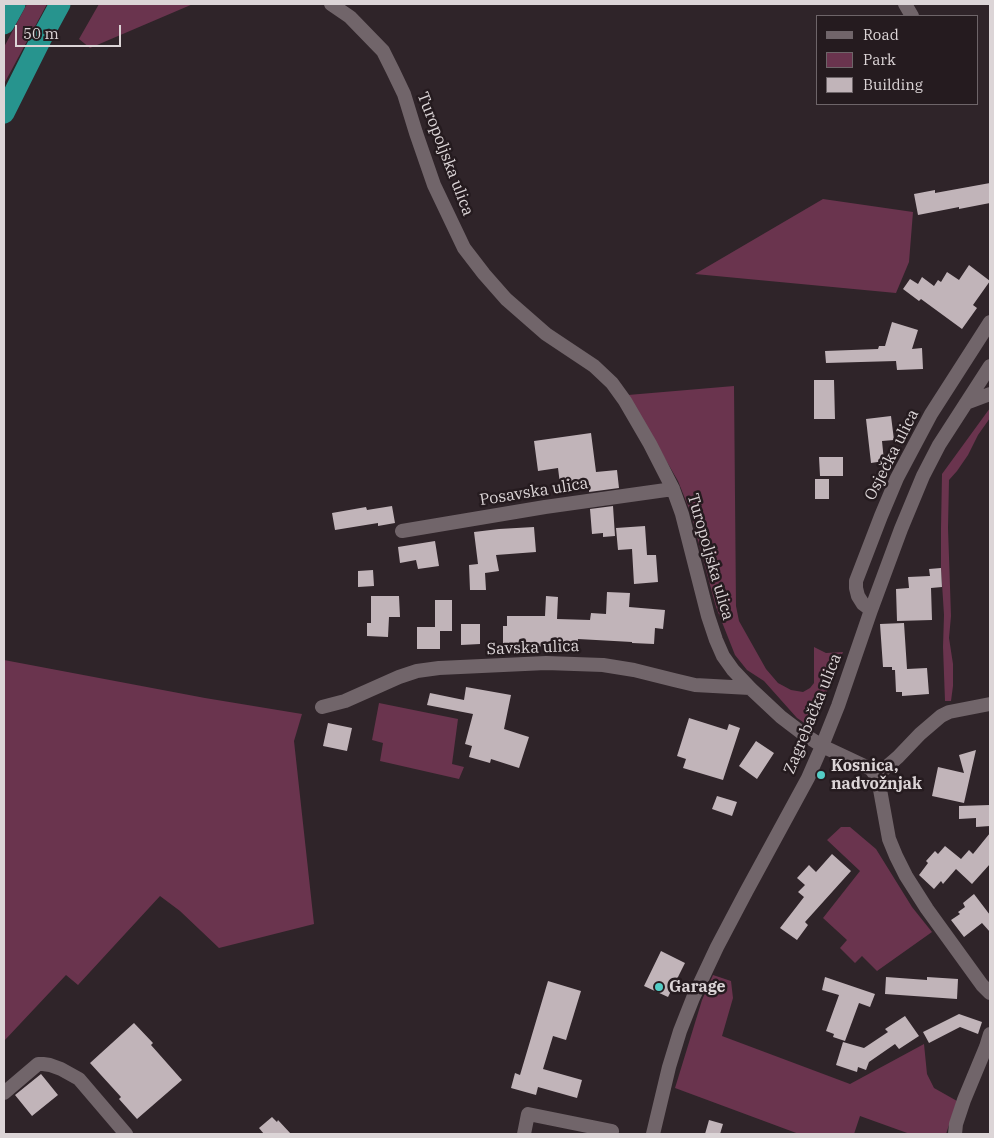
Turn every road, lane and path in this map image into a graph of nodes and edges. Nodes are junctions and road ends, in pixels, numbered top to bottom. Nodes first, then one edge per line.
1 (15, 4) edge
2 (60, 4) edge
3 (331, 4) edge
4 (905, 4) edge
5 (911, 15) edge
6 (4, 24) edge
7 (4, 113) edge
8 (990, 322) edge
9 (990, 366) edge
10 (990, 394) edge
11 (966, 403) junction
12 (673, 489) junction
13 (402, 531) dead end
14 (871, 610) junction
15 (750, 688) junction
16 (990, 704) edge
17 (322, 707) dead end
18 (822, 746) junction
19 (876, 776) junction
20 (990, 994) edge
21 (989, 1042) edge
22 (4, 1093) edge
23 (126, 1134) edge
24 (524, 1134) edge
25 (611, 1134) edge
26 (653, 1134) edge
27 (954, 1134) edge

1 - 6 highway
2 - 7 highway
3 - 12 street, Turopoljska ulica
4 - 5 street
8 - 14 street, Osječka ulica
9 - 11 street, Zagrebačka ulica
10 - 11 street
11 - 14 street, Zagrebačka ulica
12 - 13 street, Posavska ulica
12 - 15 street, Turopoljska ulica
14 - 18 street, Zagrebačka ulica
15 - 17 street, Savska ulica
15 - 18 street, Turopoljska ulica
16 - 19 street
18 - 19 street, Turopoljska ulica
18 - 26 street, Zagrebačka ulica
19 - 20 street
21 - 27 street
22 - 23 street
24 - 25 street

